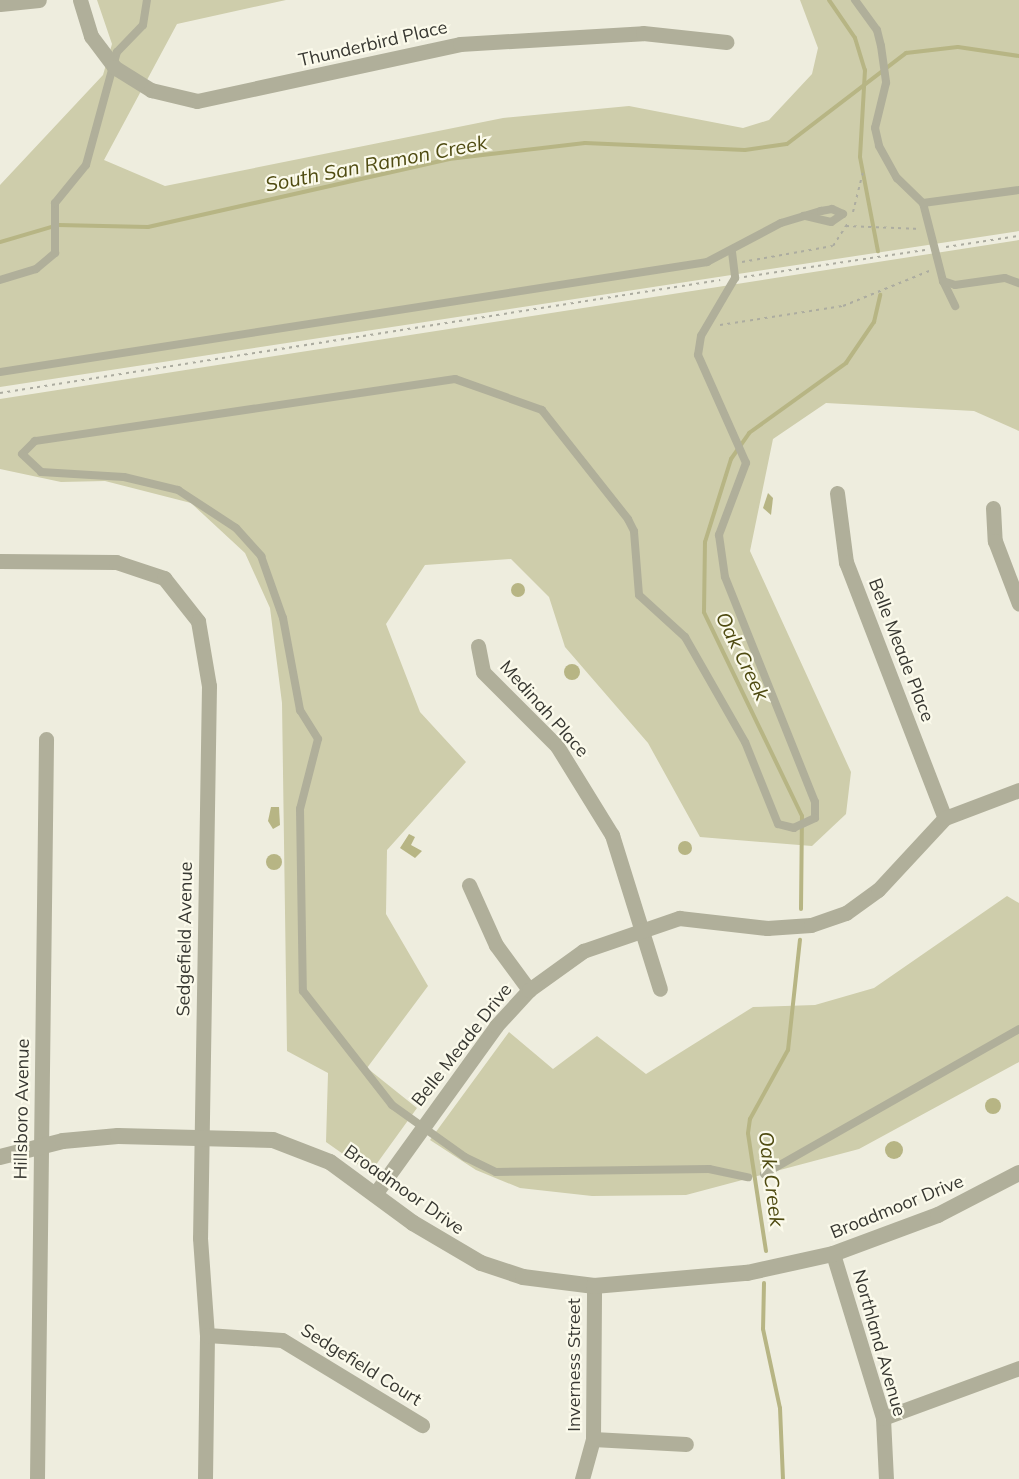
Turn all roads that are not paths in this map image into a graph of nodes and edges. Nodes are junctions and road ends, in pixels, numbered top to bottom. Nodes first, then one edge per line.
1 (39, 0) edge
2 (80, 0) edge
3 (147, 0) edge
4 (855, 0) edge
5 (0, 4) edge
6 (727, 42) dead end
7 (114, 67) junction
8 (1019, 190) edge
9 (923, 203) junction
10 (804, 216) dead end
11 (732, 252) junction
12 (0, 280) edge
13 (943, 281) junction
14 (1019, 283) edge
15 (955, 306) dead end
16 (0, 372) edge
17 (837, 493) dead end
18 (993, 508) dead end
19 (0, 561) edge
20 (1019, 604) edge
21 (478, 646) dead end
22 (46, 739) dead end
23 (1019, 790) edge
24 (945, 818) junction
25 (469, 885) dead end
26 (641, 928) junction
27 (660, 989) dead end
28 (529, 990) junction
29 (1019, 1029) edge
30 (423, 1128) junction
31 (202, 1134) junction
32 (41, 1145) junction
33 (0, 1157) edge
34 (1019, 1173) edge
35 (764, 1174) dead end
36 (748, 1178) dead end
37 (375, 1194) junction
38 (832, 1254) junction
39 (594, 1286) junction
40 (207, 1335) junction
41 (1019, 1368) edge
42 (883, 1418) junction
43 (422, 1425) dead end
44 (593, 1439) junction
45 (686, 1444) dead end
46 (37, 1479) edge
47 (205, 1479) edge
48 (582, 1479) edge
49 (886, 1479) edge

1 - 5 street
2 - 7 street, Thunderbird Place
3 - 7 lane
4 - 9 lane
6 - 7 street, Thunderbird Place
7 - 12 lane
8 - 9 lane
9 - 13 lane
10 - 11 lane
11 - 16 lane
11 - 30 lane
13 - 14 lane
13 - 15 lane
17 - 24 street, Belle Meade Place
18 - 20 street
19 - 31 street, Sedgefield Avenue
21 - 26 street, Medinah Place
22 - 32 street, Hillsboro Avenue
23 - 24 street, Belle Meade Drive
24 - 26 street, Belle Meade Drive
25 - 28 street
26 - 27 street, Medinah Place
26 - 28 street, Belle Meade Drive
28 - 30 street, Belle Meade Drive
29 - 35 lane
30 - 36 lane
30 - 37 street, Belle Meade Drive
31 - 32 street, Broadmoor Drive
31 - 37 street, Broadmoor Drive
31 - 40 street, Sedgefield Avenue
32 - 33 street, Broadmoor Drive
32 - 46 street, Hillsboro Avenue
34 - 38 street, Broadmoor Drive
37 - 39 street, Broadmoor Drive
38 - 39 street, Broadmoor Drive
38 - 42 street, Northland Avenue
39 - 44 street, Inverness Street
40 - 43 street, Sedgefield Court
40 - 47 street, Sedgefield Avenue
41 - 42 street
42 - 49 street, Northland Avenue
44 - 45 street
44 - 48 street, Inverness Street

